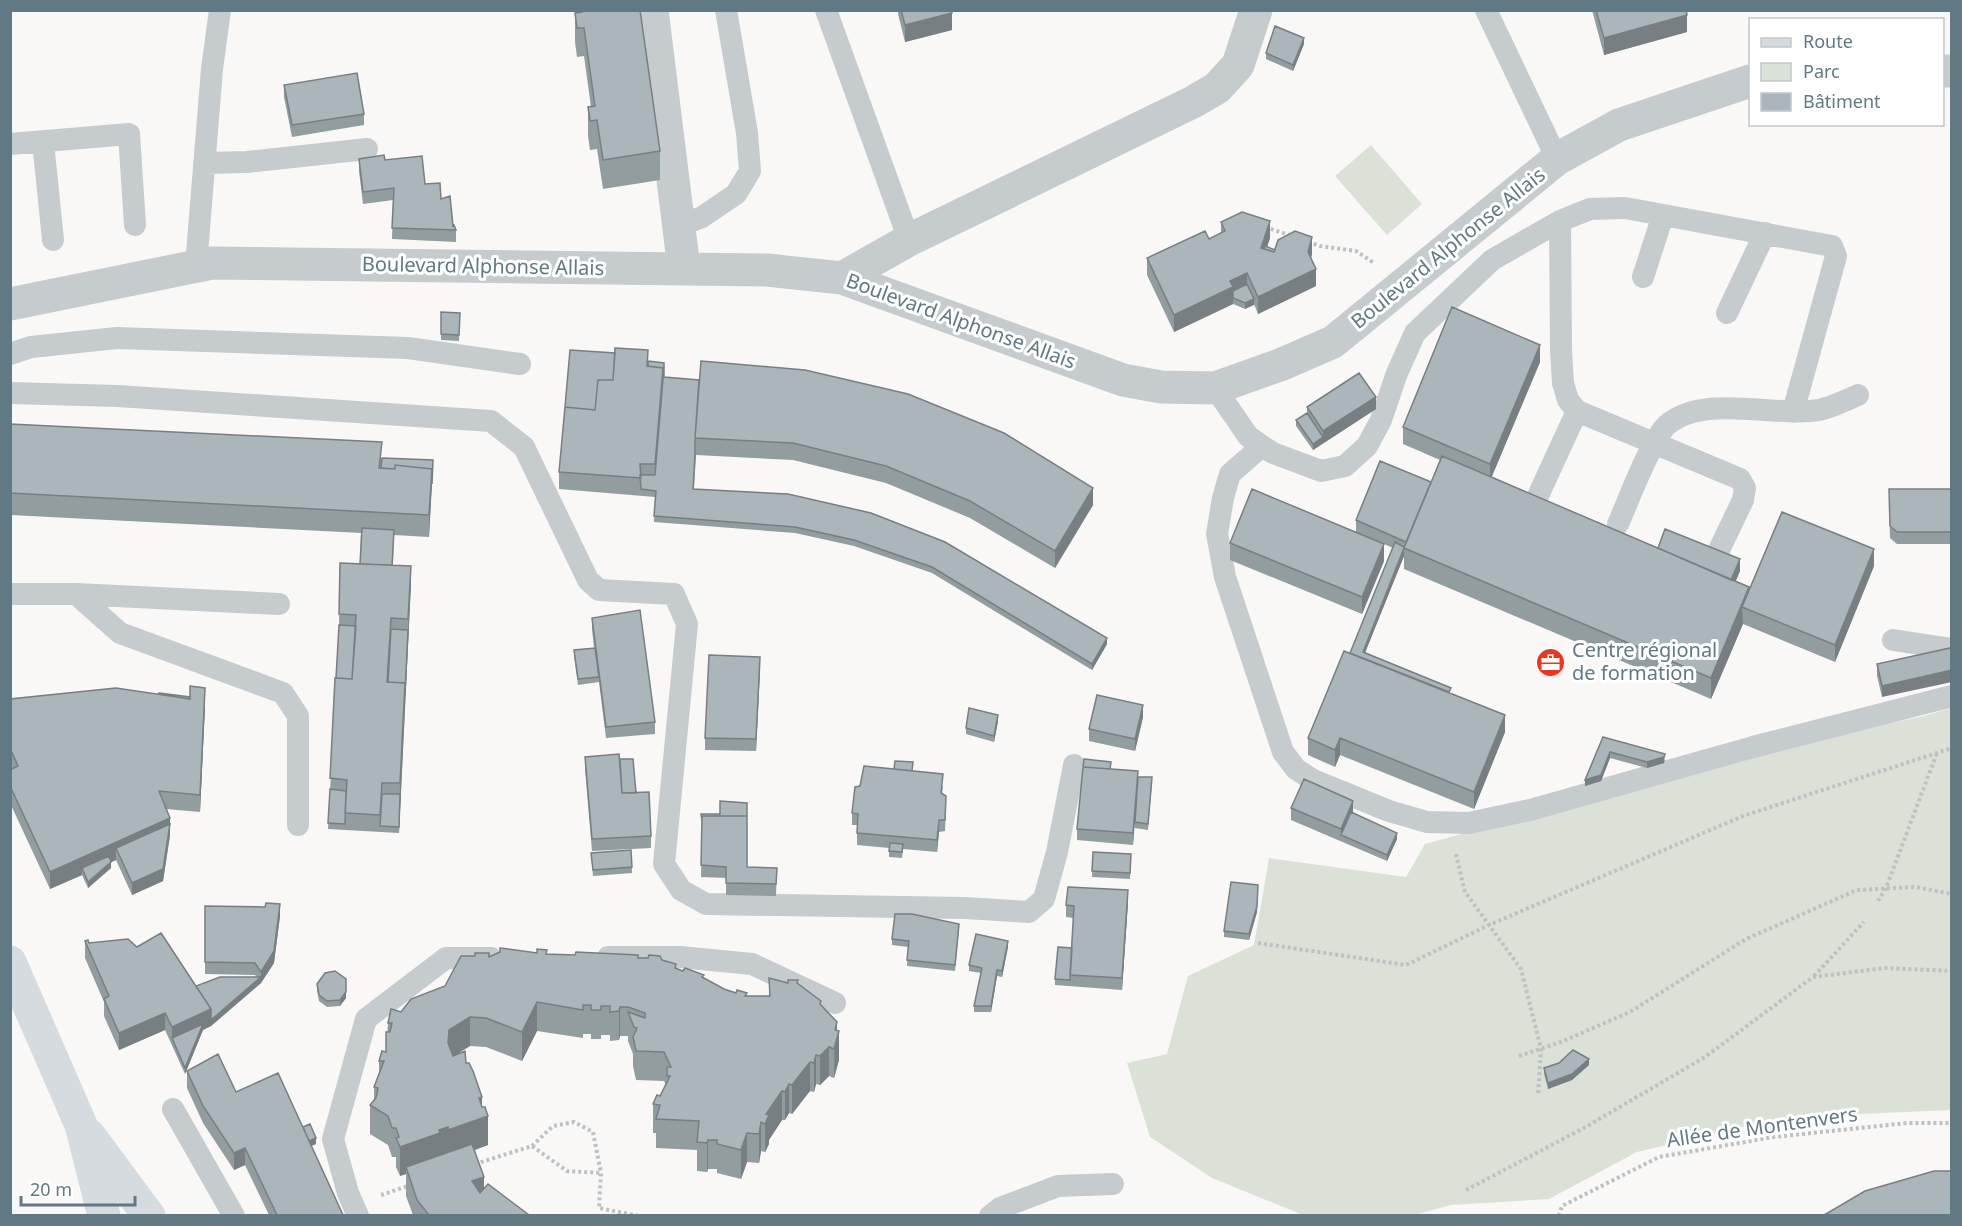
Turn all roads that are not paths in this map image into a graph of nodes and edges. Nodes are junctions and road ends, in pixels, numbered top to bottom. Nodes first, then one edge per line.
1 (220, 10) edge
2 (652, 10) edge
3 (726, 10) edge
4 (826, 10) edge
5 (1257, 10) edge
6 (1486, 10) edge
7 (1749, 81) edge
8 (43, 142) junction
9 (10, 144) edge
10 (367, 149) dead end
11 (1557, 159) junction
12 (204, 163) junction
13 (1663, 215) junction
14 (1560, 221) junction
15 (135, 225) dead end
16 (679, 226) junction
17 (1765, 233) junction
18 (53, 240) dead end
19 (909, 240) junction
20 (196, 266) junction
21 (684, 269) junction
22 (1643, 277) dead end
23 (842, 278) junction
24 (10, 304) edge
25 (1727, 313) dead end
26 (10, 354) edge
27 (520, 364) dead end
28 (1215, 387) junction
29 (10, 393) edge
30 (1858, 395) dead end
31 (1577, 411) junction
32 (1793, 412) junction
33 (1655, 443) junction
34 (1262, 446) junction
35 (1537, 498) edge
36 (1618, 524) dead end
37 (1720, 548) edge
38 (10, 594) edge
39 (76, 594) junction
40 (279, 604) dead end
41 (1893, 640) dead end
42 (1952, 649) edge
43 (1952, 696) edge
44 (1074, 765) dead end
45 (298, 825) dead end
46 (586, 957) edge
47 (516, 958) edge
48 (10, 962) edge
49 (835, 1003) dead end
50 (173, 1109) dead end
51 (81, 1125) junction
52 (1113, 1184) dead end
53 (355, 1210) edge
54 (104, 1215) edge
55 (149, 1215) edge
56 (234, 1215) edge
57 (990, 1215) edge

1 - 12 lane
2 - 16 street
3 - 16 lane
4 - 19 lane
5 - 19 street
6 - 11 lane
7 - 11 street, Boulevard Alphonse Allais
8 - 9 lane
8 - 15 lane
8 - 18 lane
10 - 12 lane
11 - 28 street, Boulevard Alphonse Allais
12 - 20 lane
13 - 14 lane
13 - 17 lane
13 - 22 lane
14 - 31 lane
14 - 34 lane
16 - 21 street
17 - 25 lane
17 - 32 lane
19 - 23 street
20 - 21 street, Boulevard Alphonse Allais
20 - 24 street, Boulevard Alphonse Allais
21 - 23 street, Boulevard Alphonse Allais
23 - 28 street, Boulevard Alphonse Allais
26 - 27 lane
28 - 34 lane
29 - 44 lane
30 - 32 lane
31 - 33 lane
31 - 35 lane
32 - 33 lane
33 - 36 lane
33 - 37 lane
34 - 43 lane
38 - 39 lane
39 - 40 lane
39 - 45 lane
41 - 42 lane
46 - 49 lane
47 - 53 lane
48 - 51 main road
50 - 56 lane
51 - 54 main road
51 - 55 main road
52 - 57 lane

